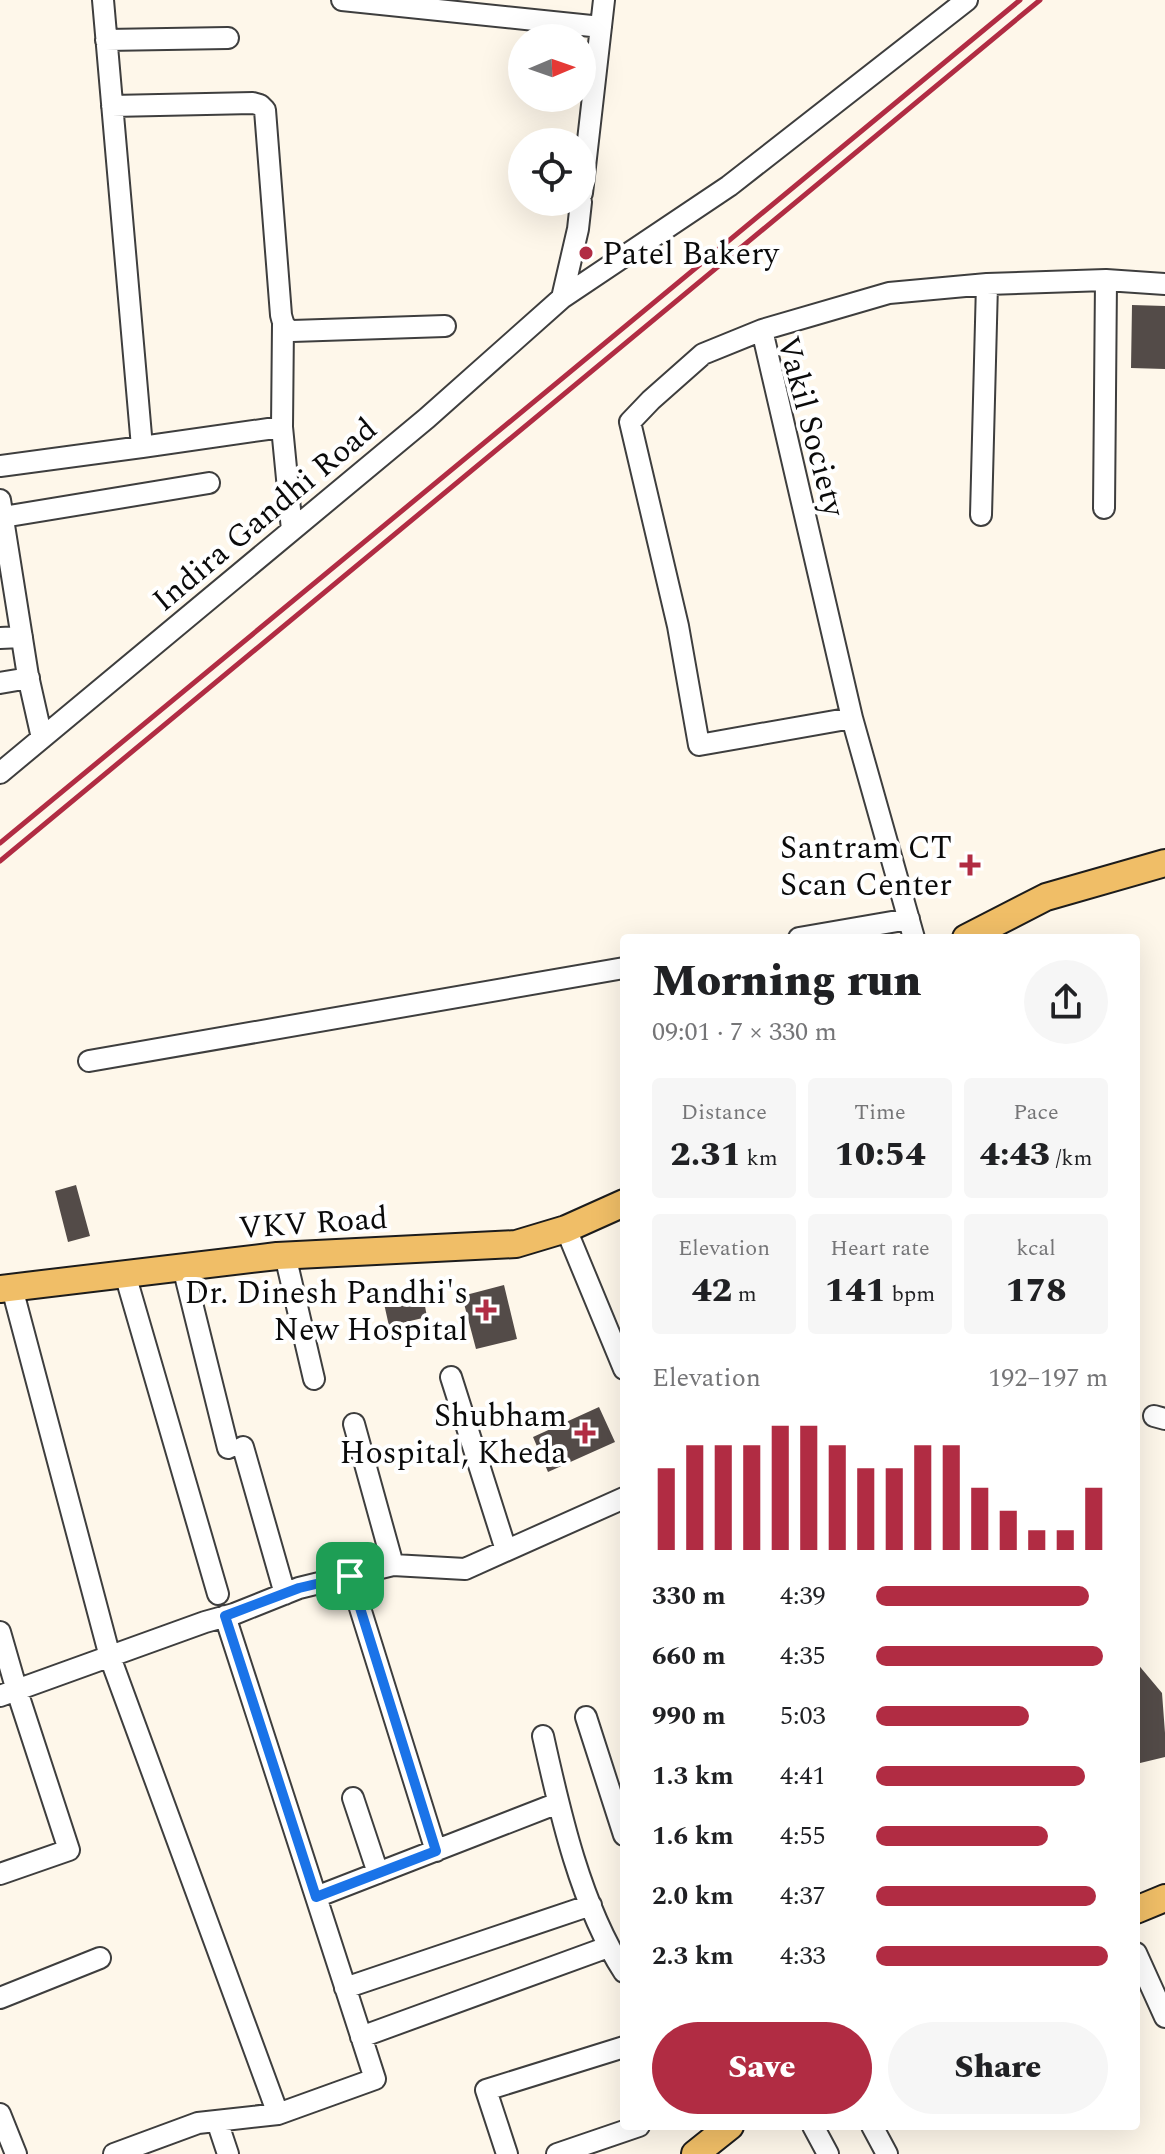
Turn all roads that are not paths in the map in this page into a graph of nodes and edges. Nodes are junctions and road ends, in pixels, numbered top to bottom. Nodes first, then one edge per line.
1 (103, 0) edge
2 (342, 0) edge
3 (604, 0) edge
4 (967, 0) edge
5 (601, 27) junction
6 (228, 38) dead end
7 (106, 40) junction
8 (112, 106) junction
9 (589, 128) edge
10 (579, 216) edge
11 (1106, 280) junction
12 (987, 284) junction
13 (1165, 284) edge
14 (562, 298) junction
15 (283, 324) junction
16 (445, 326) dead end
17 (762, 330) junction
18 (282, 427) junction
19 (142, 447) junction
20 (0, 466) edge
21 (209, 483) dead end
22 (1104, 508) dead end
23 (1, 509) edge
24 (981, 515) dead end
25 (292, 530) junction
26 (22, 637) junction
27 (0, 638) edge
28 (29, 678) junction
29 (0, 683) edge
30 (852, 718) junction
31 (42, 738) junction
32 (0, 773) edge
33 (1165, 863) edge
34 (912, 928) edge
35 (844, 934) edge
36 (974, 934) edge
37 (620, 969) edge
38 (89, 1061) dead end
39 (620, 1205) edge
40 (566, 1229) junction
41 (285, 1255) junction
42 (183, 1267) junction
43 (125, 1274) junction
44 (6, 1289) edge
45 (620, 1359) edge
46 (451, 1377) dead end
47 (314, 1379) dead end
48 (354, 1424) dead end
49 (620, 1500) edge
50 (506, 1550) junction
51 (393, 1565) junction
52 (350, 1576) junction
53 (218, 1594) dead end
54 (285, 1594) junction
55 (225, 1616) junction
56 (0, 1632) edge
57 (110, 1657) junction
58 (8, 1694) edge
59 (586, 1717) dead end
60 (543, 1736) dead end
61 (353, 1798) dead end
62 (558, 1803) junction
63 (620, 1823) edge
64 (436, 1851) junction
65 (378, 1873) junction
66 (0, 1874) edge
67 (316, 1897) junction
68 (1165, 1898) edge
69 (591, 1905) junction
70 (1140, 1908) edge
71 (608, 1947) junction
72 (100, 1958) dead end
73 (1140, 1962) edge
74 (620, 1966) edge
75 (345, 1988) junction
76 (0, 1998) edge
77 (1165, 2017) edge
78 (361, 2037) junction
79 (620, 2048) edge
80 (0, 2114) edge
81 (278, 2114) junction
82 (217, 2121) junction
83 (627, 2130) edge
84 (726, 2130) edge
85 (815, 2130) edge
86 (874, 2130) edge
87 (703, 2151) edge
88 (16, 2154) edge
89 (114, 2154) edge
90 (228, 2154) edge
91 (507, 2154) edge
92 (557, 2154) edge
93 (828, 2154) edge
94 (887, 2154) edge

1 - 7 street
2 - 5 street
3 - 5 street
4 - 14 street, Indira Gandhi Road
5 - 9 street
6 - 7 street
7 - 8 street
8 - 15 street
8 - 19 street
10 - 14 street
11 - 12 street
11 - 13 street
11 - 22 street
12 - 17 street
12 - 24 street
14 - 25 street, Indira Gandhi Road
15 - 16 street
15 - 18 street
17 - 30 street, Vakil Society
17 - 30 street, Vakil Society
18 - 19 street
18 - 25 street
19 - 20 street
21 - 23 street
23 - 26 street
25 - 31 street, Indira Gandhi Road
26 - 27 street
26 - 28 street
28 - 29 street
28 - 31 street
30 - 34 street
31 - 32 street, Indira Gandhi Road
33 - 36 main road
34 - 35 street
37 - 38 street
39 - 40 main road, VKV Road
40 - 41 main road, VKV Road
40 - 45 street
41 - 42 main road, VKV Road
41 - 47 street
42 - 43 main road, VKV Road
42 - 54 street
43 - 44 main road, VKV Road
43 - 53 street
44 - 57 street
46 - 50 street
48 - 51 street
49 - 50 street
50 - 51 street
51 - 52 street
52 - 54 street
52 - 64 street
54 - 55 street
55 - 57 street
55 - 67 street
56 - 58 street
57 - 58 street
57 - 81 street
58 - 66 street
59 - 63 street
60 - 62 street
61 - 65 street
62 - 64 street
62 - 69 street
64 - 65 street
65 - 67 street
67 - 75 street
68 - 70 main road
69 - 71 street
69 - 75 street
71 - 74 street
71 - 78 street
72 - 76 street
73 - 77 street
75 - 78 street
78 - 81 street
79 - 91 street
80 - 88 street
81 - 82 street
82 - 89 street
82 - 90 street
83 - 92 street
84 - 87 main road
85 - 93 street
86 - 94 street

